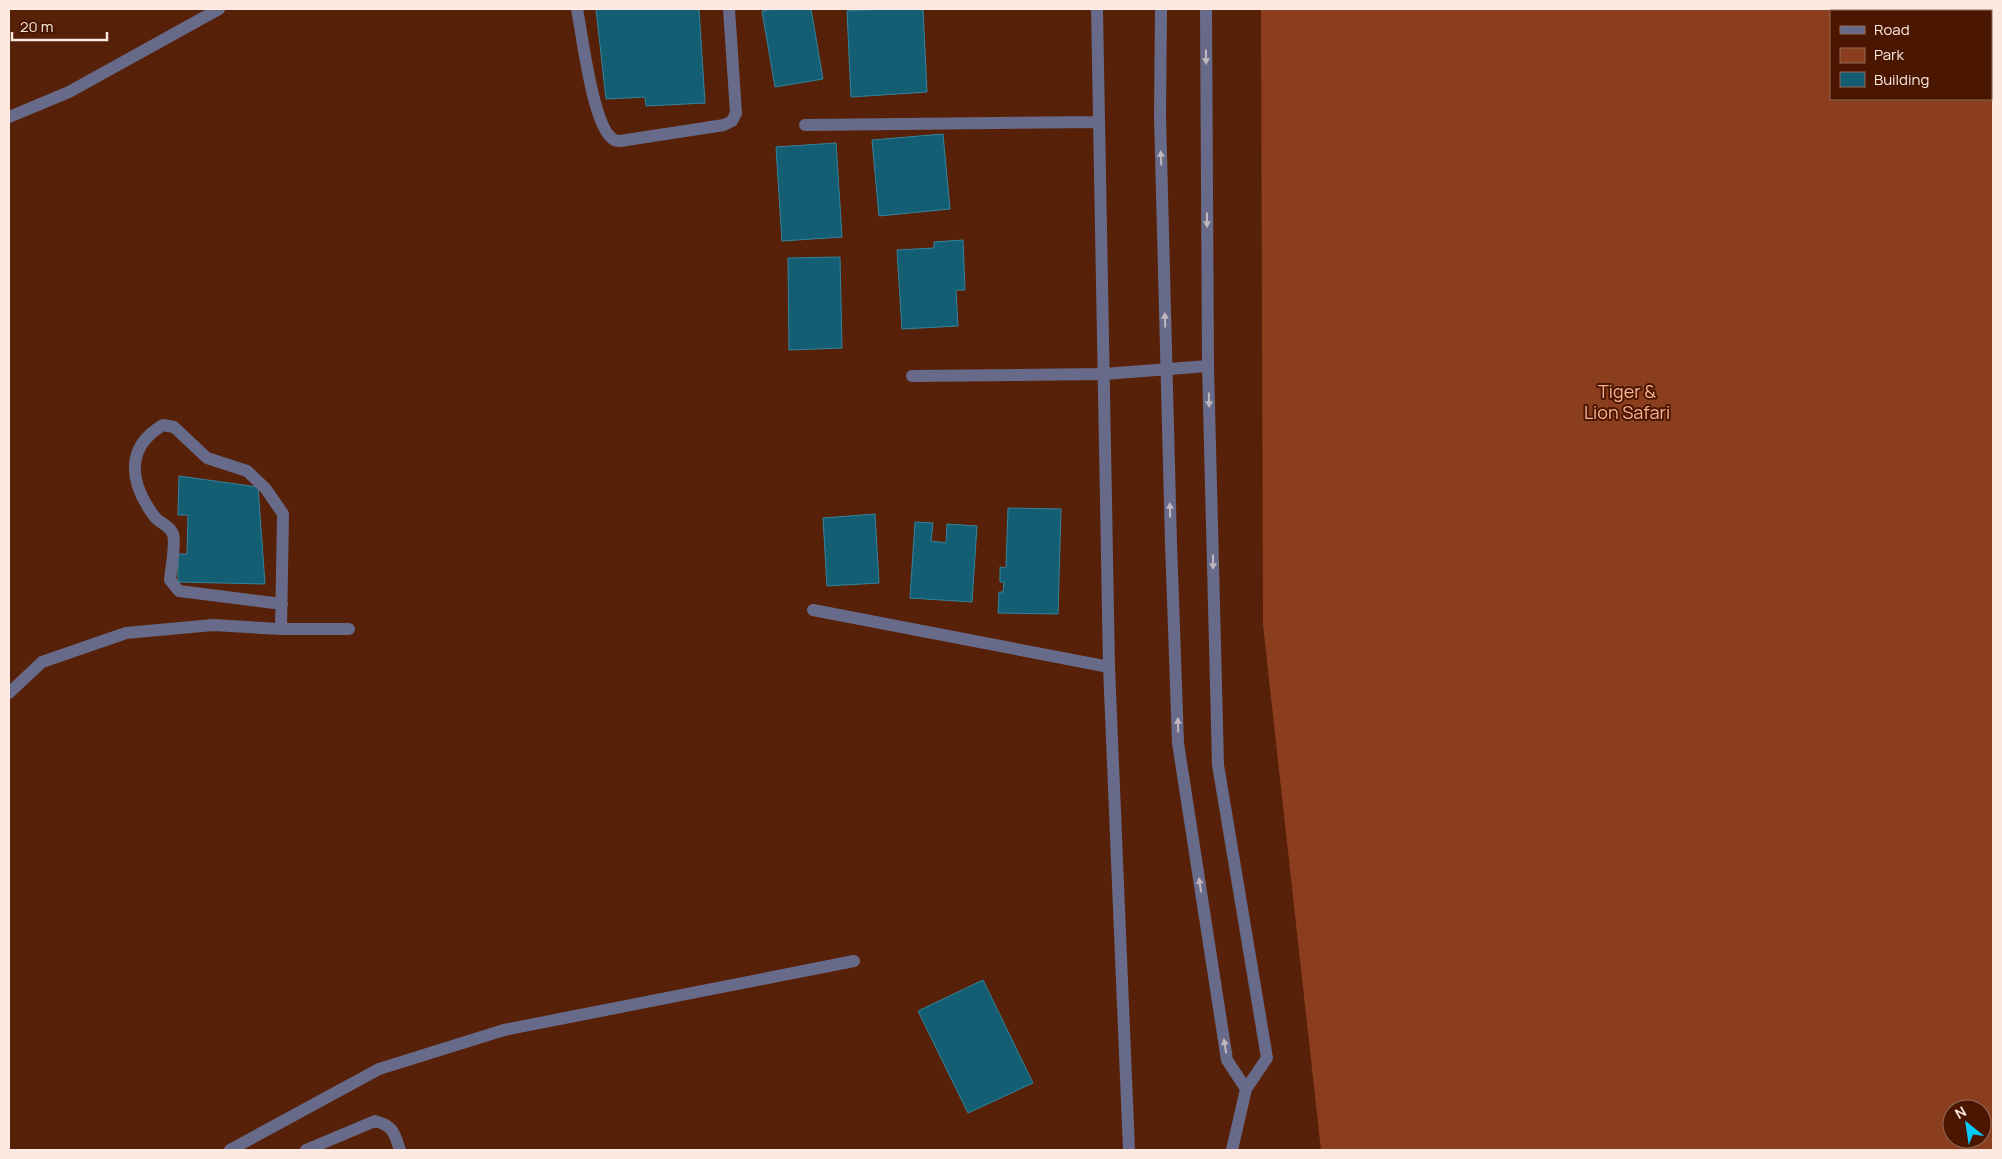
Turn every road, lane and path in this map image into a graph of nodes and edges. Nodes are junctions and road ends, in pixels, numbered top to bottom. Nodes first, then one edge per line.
1 (219, 9) edge
2 (577, 9) edge
3 (729, 9) edge
4 (1098, 9) edge
5 (1161, 9) edge
6 (1206, 9) edge
7 (9, 116) edge
8 (1099, 122) junction
9 (805, 125) dead end
10 (1208, 366) junction
11 (1166, 369) junction
12 (1104, 374) junction
13 (912, 376) dead end
14 (282, 604) junction
15 (813, 610) dead end
16 (281, 629) junction
17 (349, 629) dead end
18 (1109, 667) junction
19 (9, 693) edge
20 (854, 961) dead end
21 (1246, 1089) junction
22 (254, 1137) junction
23 (230, 1150) edge
24 (259, 1150) edge
25 (306, 1150) edge
26 (400, 1150) edge
27 (1129, 1150) edge
28 (1232, 1150) edge

1 - 7 street
2 - 3 street
4 - 8 street
11 -> 5 street
6 -> 10 street
8 - 9 street
8 - 12 street
10 - 11 street
10 -> 21 street
11 - 12 street
21 -> 11 street
12 - 13 street
12 - 18 street
14 - 14 street
14 - 16 street
15 - 18 street
16 - 17 street
16 - 19 street
18 - 27 street
20 - 22 street
21 - 28 street
22 - 23 street
22 - 24 street
25 - 26 street

